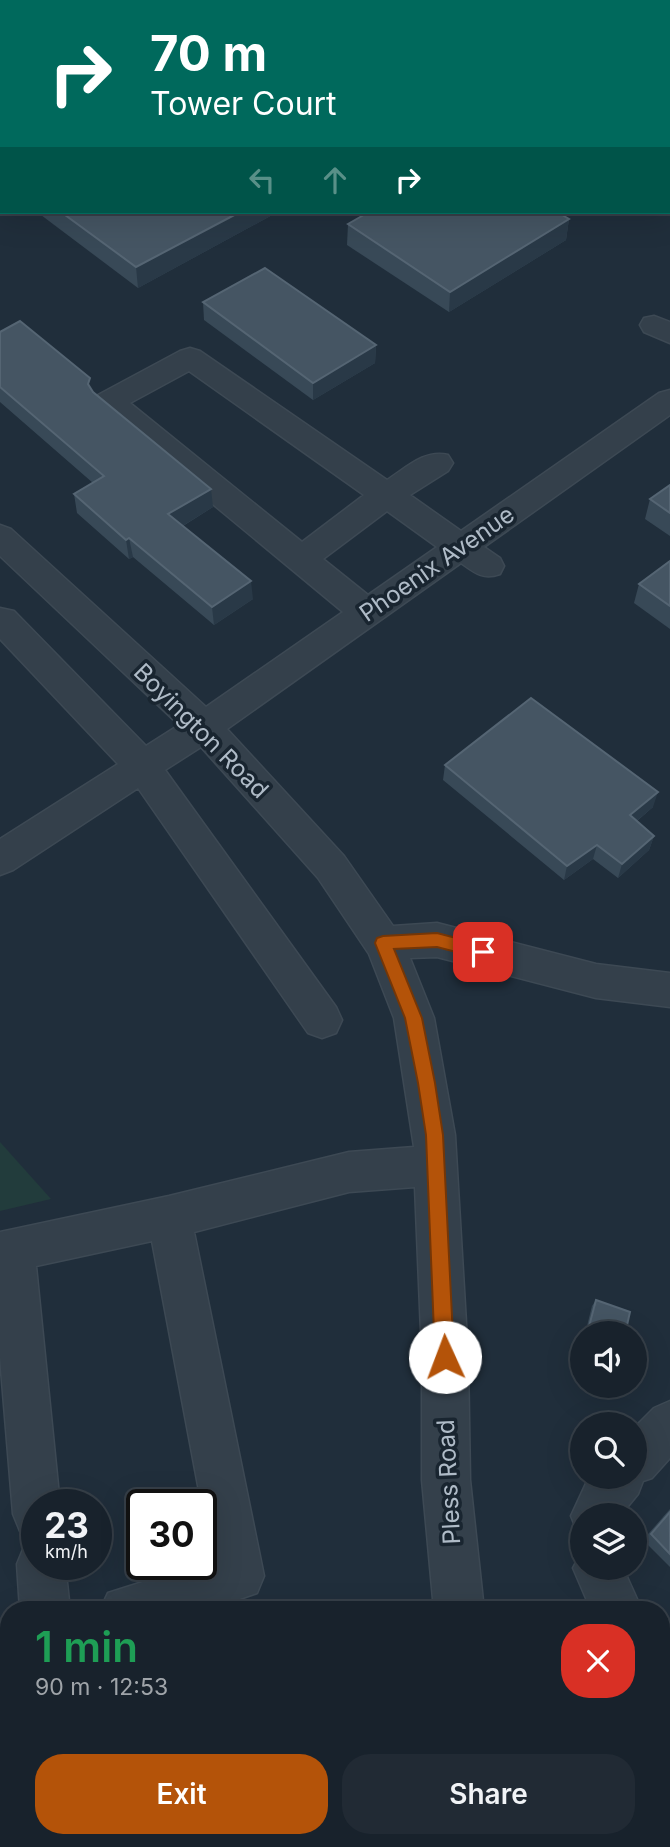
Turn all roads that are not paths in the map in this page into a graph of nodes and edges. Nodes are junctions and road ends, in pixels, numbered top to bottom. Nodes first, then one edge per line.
1 (670, 400) edge
2 (437, 463) dead end
3 (387, 495) junction
4 (462, 546) junction
5 (5, 550) edge
6 (301, 559) junction
7 (488, 566) dead end
8 (367, 613) junction
9 (2, 620) dead end
10 (204, 727) junction
11 (143, 767) junction
12 (0, 859) edge
13 (383, 943) junction
14 (670, 990) edge
15 (322, 1020) dead end
16 (436, 1165) junction
17 (170, 1217) junction
18 (7, 1252) edge
19 (670, 1424) edge
20 (647, 1448) edge
21 (34, 1489) edge
22 (42, 1580) edge
23 (603, 1580) edge
24 (44, 1601) edge
25 (155, 1601) edge
26 (458, 1601) edge
27 (613, 1601) edge

1 - 4 street, Phoenix Avenue
2 - 3 street
3 - 4 street
3 - 6 street
3 - 6 street
4 - 7 street
4 - 8 street, Phoenix Avenue
5 - 10 street, Boyington Road
6 - 8 street
8 - 10 street, Phoenix Avenue
9 - 11 street
10 - 11 street, Phoenix Avenue
10 - 13 street, Boyington Road
11 - 12 street, Phoenix Avenue
11 - 15 street
13 - 14 street
13 - 16 street, Pless Road
16 - 17 street
16 - 26 street, Pless Road
17 - 18 street
17 - 25 street
18 - 21 street
19 - 20 street
22 - 24 street
23 - 27 street

